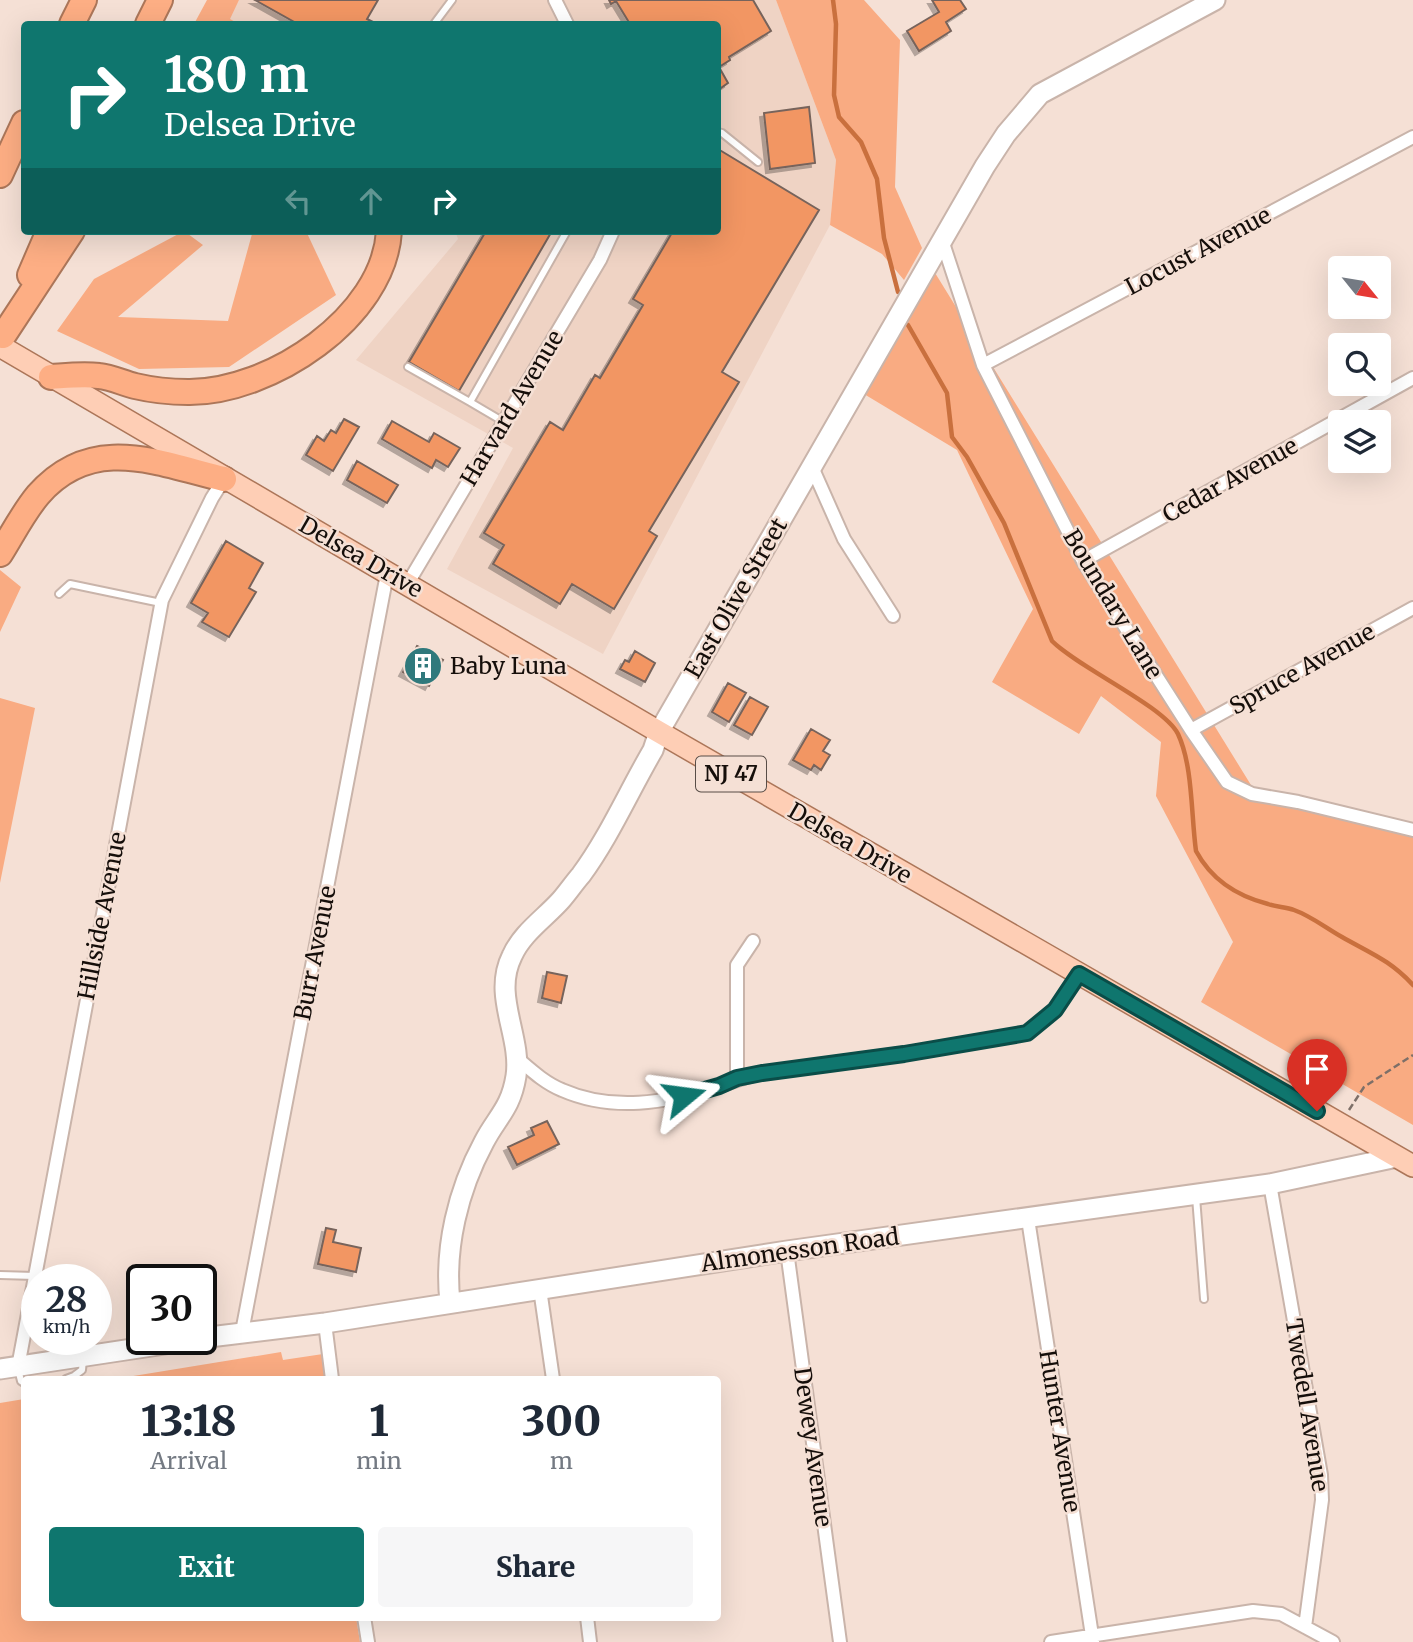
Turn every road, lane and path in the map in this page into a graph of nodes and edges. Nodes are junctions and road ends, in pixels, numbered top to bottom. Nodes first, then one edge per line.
1 (84, 0) edge
2 (160, 0) edge
3 (452, 0) edge
4 (555, 0) edge
5 (1215, 0) edge
6 (74, 21) edge
7 (150, 21) edge
8 (436, 21) edge
9 (566, 21) edge
10 (21, 130) edge
11 (721, 132) edge
12 (1413, 137) edge
13 (758, 162) dead end
14 (0, 176) edge
15 (47, 235) edge
16 (69, 235) edge
17 (388, 235) edge
18 (565, 235) edge
19 (610, 235) edge
20 (942, 240) junction
21 (1, 342) edge
22 (983, 365) junction
23 (408, 367) dead end
24 (51, 377) junction
25 (1413, 378) edge
26 (470, 402) junction
27 (504, 422) junction
28 (812, 467) junction
29 (224, 479) junction
30 (0, 554) edge
31 (1083, 561) junction
32 (387, 574) junction
33 (408, 583) junction
34 (59, 594) dead end
35 (161, 603) junction
36 (1413, 608) edge
37 (893, 616) dead end
38 (1191, 730) junction
39 (659, 732) junction
40 (1413, 830) edge
41 (752, 942) dead end
42 (1079, 974) junction
43 (1413, 1055) edge
44 (518, 1059) junction
45 (737, 1078) junction
46 (1339, 1124) junction
47 (1405, 1162) edge
48 (1270, 1184) junction
49 (1195, 1195) junction
50 (1028, 1219) junction
51 (787, 1251) junction
52 (37, 1264) edge
53 (0, 1275) edge
54 (21, 1276) edge
55 (540, 1289) junction
56 (1204, 1299) dead end
57 (450, 1302) junction
58 (325, 1322) junction
59 (242, 1332) junction
60 (217, 1335) edge
61 (21, 1341) edge
62 (126, 1350) edge
63 (83, 1357) junction
64 (14, 1373) edge
65 (75, 1376) edge
66 (332, 1376) edge
67 (553, 1376) edge
68 (365, 1621) edge
69 (587, 1621) edge
70 (1305, 1627) junction
71 (1093, 1639) edge
72 (368, 1642) edge
73 (590, 1642) edge
74 (840, 1642) edge
75 (1051, 1642) edge
76 (1333, 1642) edge

1 - 6 highway
2 - 7 highway
3 - 8 lane
4 - 9 street
5 - 20 street, East Olive Street
10 - 14 highway
11 - 13 lane
12 - 22 street, Locust Avenue
15 - 21 highway
16 - 21 highway
17 - 24 highway
18 - 26 lane
19 - 27 street, Harvard Avenue
20 - 22 street, Boundary Lane
20 - 28 street, East Olive Street
21 - 24 main road, Delsea Drive / NJ 47
22 - 31 street, Boundary Lane
23 - 26 lane
24 - 29 main road, Delsea Drive / NJ 47
25 - 31 street, Cedar Avenue
26 - 27 lane
27 - 33 street, Harvard Avenue
28 - 37 street
28 - 39 street, East Olive Street
29 - 30 highway
29 - 32 main road, Delsea Drive / NJ 47
29 - 35 street, Hillside Avenue
31 - 38 street, Boundary Lane
32 - 33 main road, Delsea Drive / NJ 47
32 - 59 street, Burr Avenue
33 - 39 main road, Delsea Drive / NJ 47
34 - 35 lane
35 - 52 street, Hillside Avenue
36 - 38 street, Spruce Avenue
38 - 40 street, Boundary Lane
39 - 42 main road, Delsea Drive / NJ 47
39 - 44 street, East Olive Street
41 - 45 street
42 - 45 street
42 - 46 main road, Delsea Drive / NJ 47
43 - 46 path
44 - 45 street
44 - 57 street, East Olive Street
46 - 47 main road, Delsea Drive / NJ 47
47 - 48 street, Almonesson Road
48 - 49 street, Almonesson Road
48 - 70 street, Twedell Avenue
49 - 50 street, Almonesson Road
49 - 56 lane
50 - 51 street, Almonesson Road
50 - 71 street, Hunter Avenue
51 - 55 street, Almonesson Road
51 - 74 street, Dewey Avenue
53 - 54 lane
55 - 57 street, Almonesson Road
55 - 67 street
57 - 58 street, Almonesson Road
58 - 59 street, Almonesson Road
58 - 66 street
59 - 60 street, Almonesson Road
61 - 64 street, Hillside Avenue
62 - 63 street, Almonesson Road
63 - 64 street, Almonesson Road
63 - 65 lane
68 - 72 street
69 - 73 street
70 - 71 street
70 - 76 street
71 - 75 street

